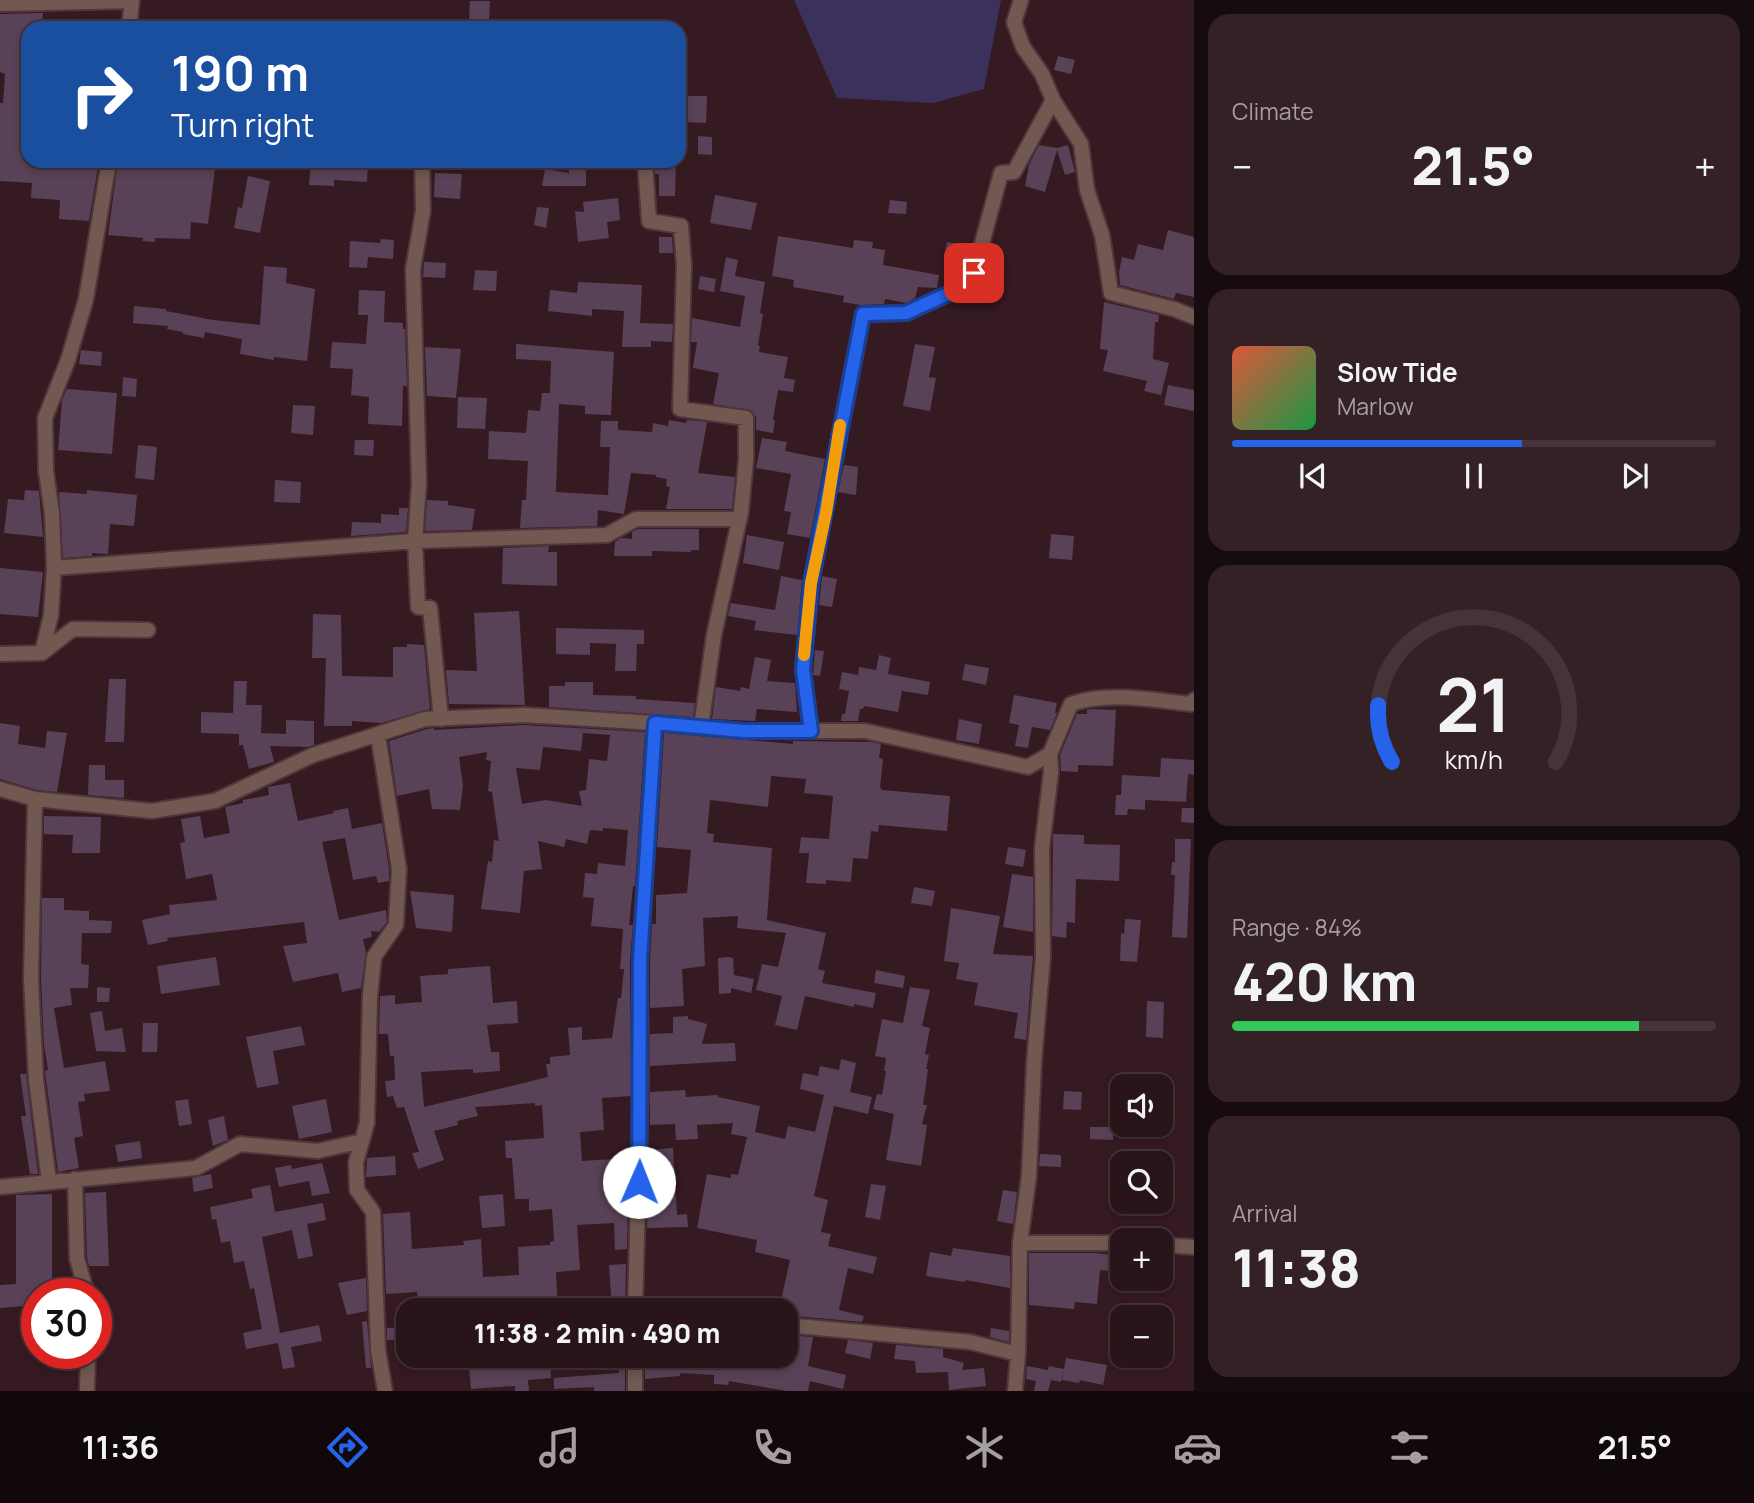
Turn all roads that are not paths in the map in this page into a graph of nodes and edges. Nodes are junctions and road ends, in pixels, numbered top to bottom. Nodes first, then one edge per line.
1 (132, 0) edge
2 (1021, 0) edge
3 (67, 1) edge
4 (0, 4) edge
5 (130, 21) edge
6 (1053, 100) junction
7 (108, 168) edge
8 (422, 168) edge
9 (645, 168) edge
10 (1194, 317) edge
11 (739, 519) junction
12 (415, 541) junction
13 (54, 568) junction
14 (148, 630) dead end
15 (42, 653) junction
16 (0, 654) edge
17 (1193, 703) edge
18 (441, 719) junction
19 (655, 723) junction
20 (701, 727) junction
21 (811, 731) junction
22 (378, 735) junction
23 (1050, 754) junction
24 (0, 789) edge
25 (35, 799) junction
26 (362, 1141) junction
27 (75, 1179) junction
28 (48, 1181) junction
29 (0, 1187) edge
30 (1020, 1242) junction
31 (1110, 1243) edge
32 (1173, 1246) edge
33 (1194, 1247) edge
34 (83, 1278) edge
35 (635, 1298) edge
36 (798, 1326) edge
37 (1018, 1354) junction
38 (635, 1368) edge
39 (87, 1369) edge
40 (86, 1391) edge
41 (385, 1391) edge
42 (635, 1391) edge
43 (1015, 1391) edge

1 - 3 street
1 - 5 street
2 - 6 street
3 - 4 street
6 - 10 street
6 - 21 street
7 - 13 street
8 - 12 street
9 - 11 street
11 - 12 street
11 - 20 street
12 - 13 street
12 - 18 street
13 - 15 street
14 - 15 street
15 - 16 street
17 - 23 street
18 - 19 street
18 - 22 street
19 - 20 street
19 - 35 street
20 - 21 street
21 - 23 street
22 - 25 street
22 - 26 street
23 - 30 street
24 - 25 street
25 - 28 street
26 - 27 street
26 - 41 street
27 - 28 street
27 - 34 street
28 - 29 street
30 - 31 street
30 - 37 street
32 - 33 street
36 - 37 street
37 - 43 street
38 - 42 street
39 - 40 street

